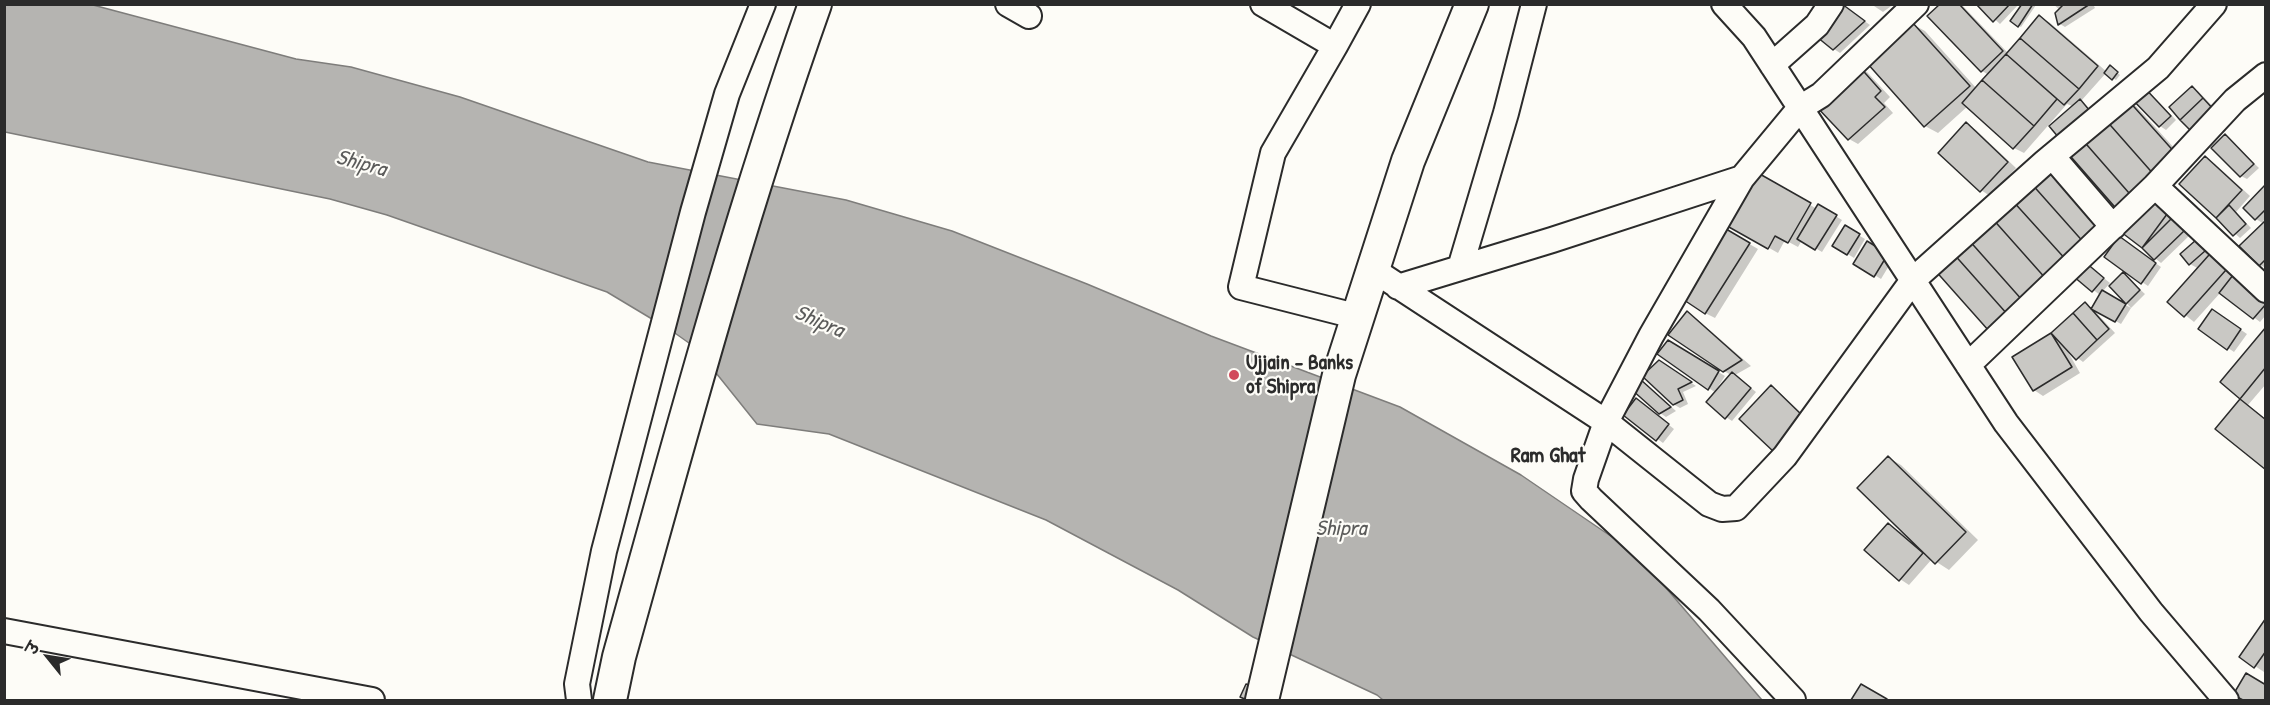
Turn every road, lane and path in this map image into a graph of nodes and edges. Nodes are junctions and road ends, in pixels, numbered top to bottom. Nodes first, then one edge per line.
1 (763, 4) edge
2 (815, 4) edge
3 (1008, 4) edge
4 (1263, 4) edge
5 (1358, 4) edge
6 (1472, 4) edge
7 (1534, 4) edge
8 (1724, 4) edge
9 (1831, 4) edge
10 (1916, 4) edge
11 (2214, 4) edge
12 (1029, 16) dead end
13 (1335, 46) junction
14 (1772, 65) junction
15 (2265, 75) edge
16 (1800, 108) junction
17 (2052, 156) junction
18 (1742, 178) junction
19 (2155, 186) junction
20 (2113, 227) junction
21 (1460, 268) junction
22 (1372, 269) junction
23 (1913, 280) junction
24 (1398, 286) junction
25 (2265, 290) edge
26 (1359, 317) junction
27 (1968, 365) junction
28 (1606, 422) junction
29 (4, 631) edge
30 (1264, 694) edge
31 (372, 700) edge
32 (579, 700) edge
33 (610, 700) edge
34 (1793, 700) edge
35 (2226, 700) edge

1 - 32 street
2 - 33 main road
3 - 12 street
4 - 13 street
5 - 13 street
6 - 22 main road
7 - 21 street
8 - 14 street
9 - 14 street
10 - 16 street
11 - 17 street
13 - 26 street
14 - 16 street
15 - 19 street
16 - 18 street
16 - 23 street
17 - 20 street
17 - 23 street
18 - 21 street
18 - 28 street
19 - 20 street
19 - 25 street
20 - 27 street
21 - 24 street
22 - 24 street
22 - 26 main road
23 - 27 street
23 - 28 street
24 - 28 street
26 - 30 main road
27 - 35 street
28 - 34 street
29 - 31 street

